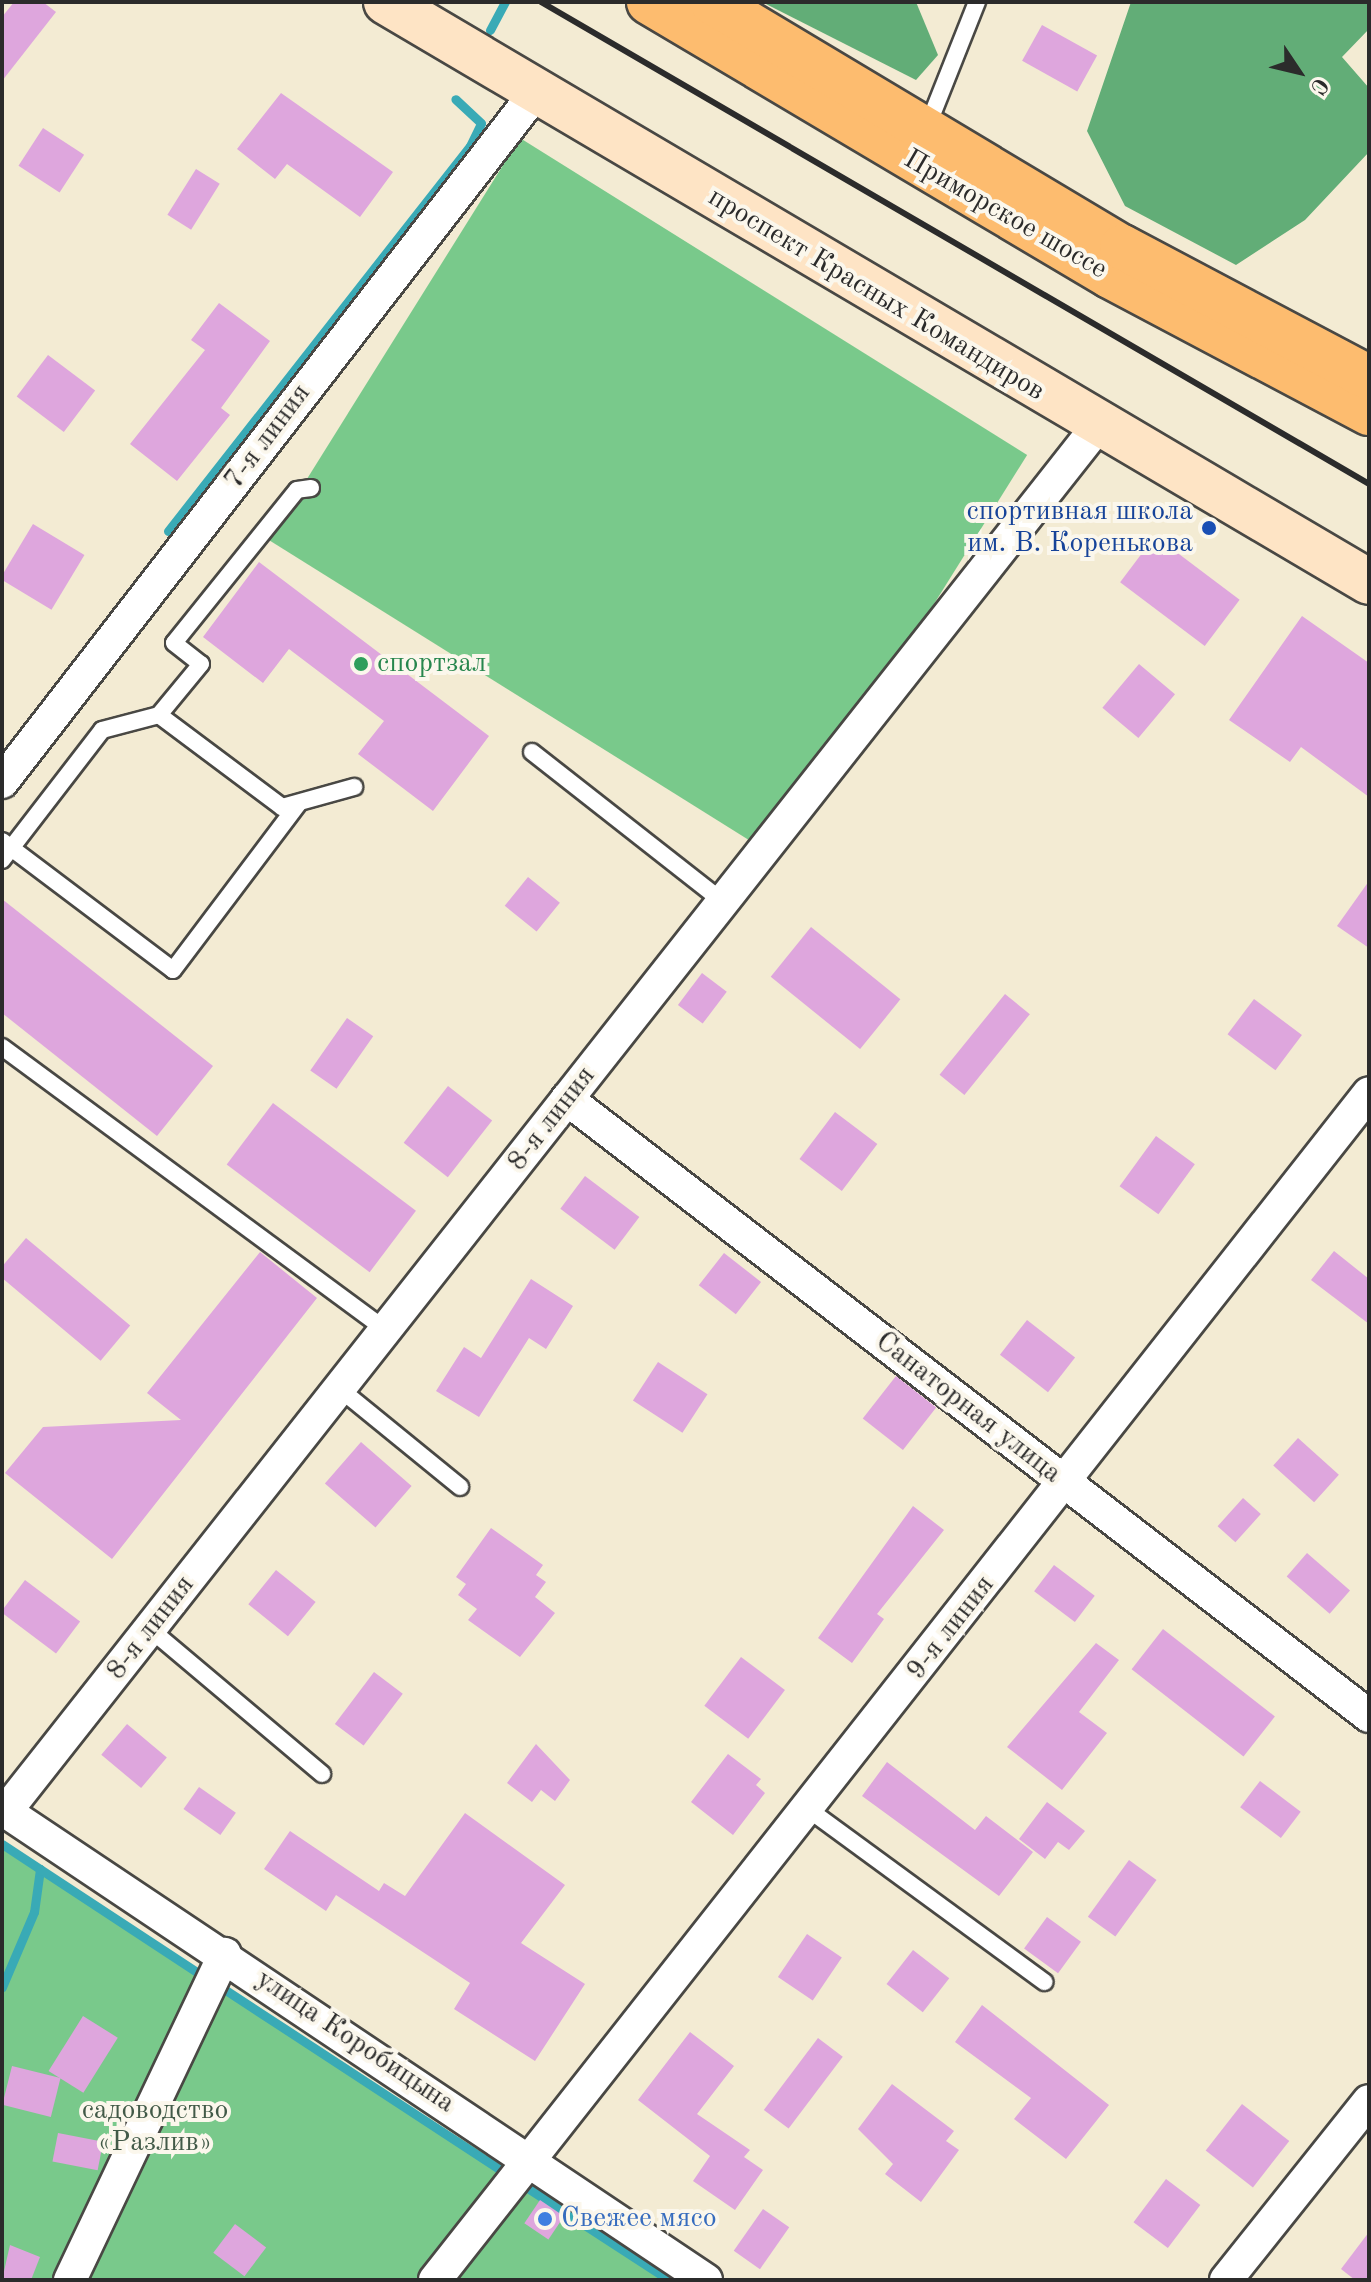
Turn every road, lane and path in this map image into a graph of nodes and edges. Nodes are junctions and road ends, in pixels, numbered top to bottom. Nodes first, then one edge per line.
1 (386, 2) edge
2 (649, 2) edge
3 (712, 2) edge
4 (977, 2) edge
5 (536, 92) junction
6 (926, 131) junction
7 (1369, 378) edge
8 (1369, 413) edge
9 (1097, 427) junction
10 (311, 488) dead end
11 (1369, 582) edge
12 (159, 715) junction
13 (532, 752) dead end
14 (2, 782) edge
15 (354, 787) dead end
16 (299, 803) junction
17 (5, 850) edge
18 (723, 902) junction
19 (2, 1047) edge
20 (1369, 1093) edge
21 (567, 1099) junction
22 (386, 1330) junction
23 (340, 1389) junction
24 (1067, 1483) junction
25 (460, 1487) dead end
26 (150, 1629) junction
27 (1369, 1716) edge
28 (322, 1774) dead end
29 (808, 1809) junction
30 (4, 1810) edge
31 (225, 1954) junction
32 (1044, 1982) dead end
33 (1369, 2101) edge
34 (531, 2161) junction
35 (70, 2280) edge
36 (435, 2280) edge
37 (706, 2280) edge
38 (1226, 2280) edge

1 - 5 street, проспект Красных Командиров
2 - 8 highway, Приморское шоссе
3 - 6 highway, Приморское шоссе
4 - 6 lane
5 - 9 street, проспект Красных Командиров
5 - 14 street, 7-я линия
6 - 7 highway, Приморское шоссе
9 - 11 street, проспект Красных Командиров
9 - 18 street, 8-я линия
10 - 12 lane
12 - 16 lane
12 - 17 lane
13 - 18 lane
15 - 16 lane
16 - 17 lane
18 - 21 street, 8-я линия
19 - 22 lane
20 - 24 street, 9-я линия
21 - 22 street, 8-я линия
21 - 24 street, Санаторная улица
22 - 23 street, 8-я линия
23 - 25 lane
23 - 26 street, 8-я линия
24 - 27 street, Санаторная улица
24 - 29 street, 9-я линия
26 - 28 lane
26 - 30 street, 8-я линия
29 - 32 lane
29 - 34 street, 9-я линия
30 - 31 street, улица Коробицына
31 - 34 street, улица Коробицына
31 - 35 street
33 - 38 street
34 - 36 street, 9-я линия
34 - 37 street, улица Коробицына

